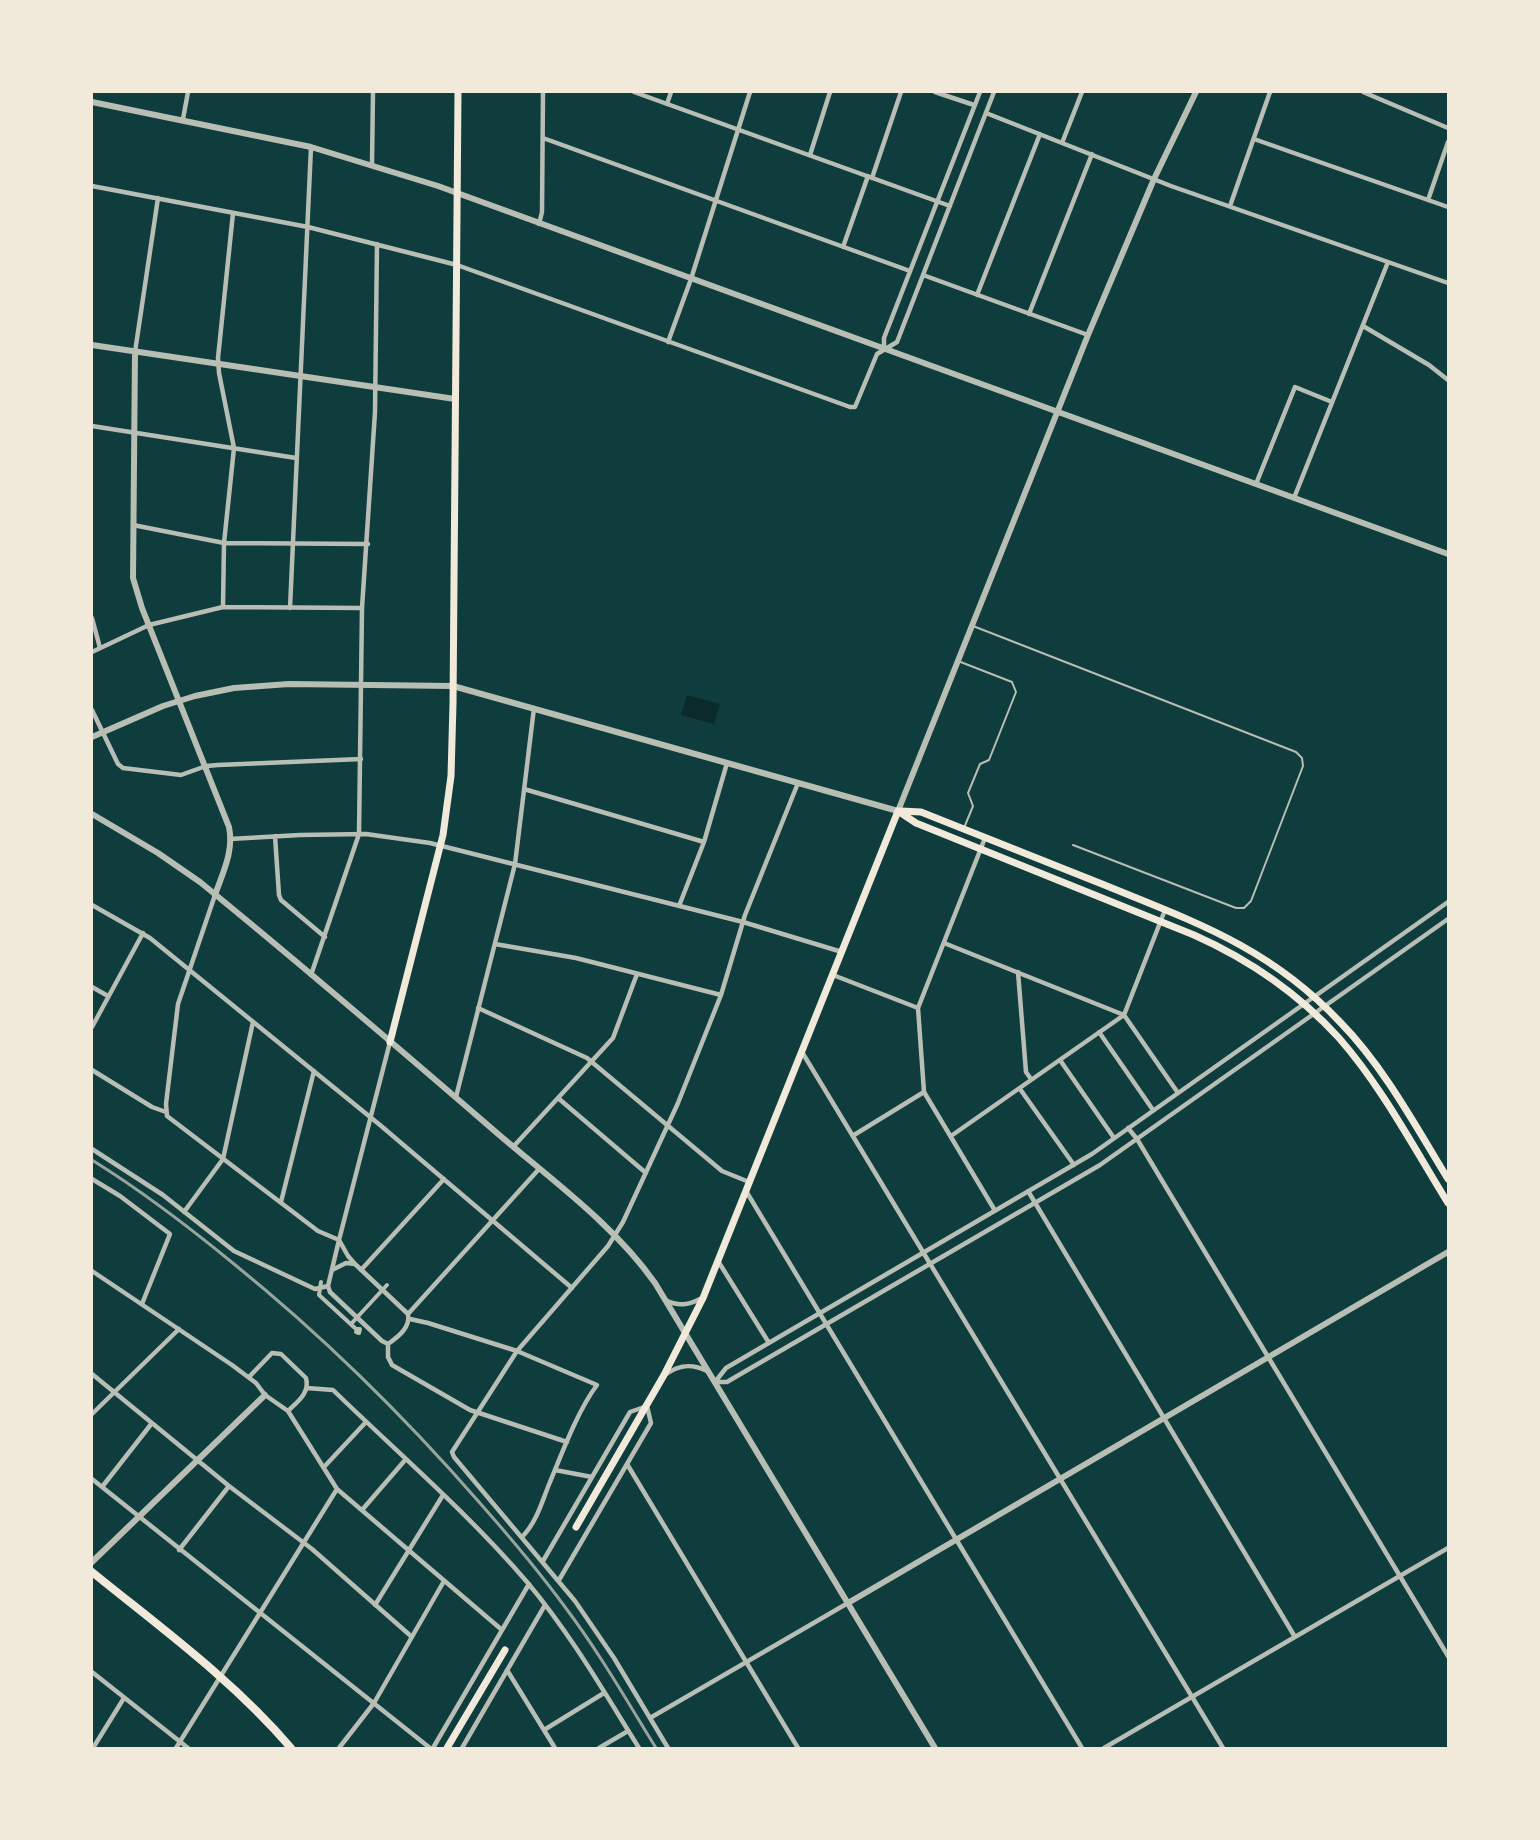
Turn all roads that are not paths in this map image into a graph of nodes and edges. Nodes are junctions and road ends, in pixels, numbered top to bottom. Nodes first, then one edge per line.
1 (188, 92) edge
2 (373, 92) edge
3 (458, 92) edge
4 (543, 92) edge
5 (634, 92) edge
6 (671, 92) edge
7 (750, 92) edge
8 (830, 92) edge
9 (901, 92) edge
10 (935, 92) edge
11 (980, 92) edge
12 (994, 92) edge
13 (1082, 92) edge
14 (1196, 92) edge
15 (1270, 92) edge
16 (1363, 92) edge
17 (92, 102) edge
18 (667, 104) junction
19 (974, 105) junction
20 (986, 113) junction
21 (183, 119) junction
22 (1449, 128) edge
23 (738, 130) junction
24 (1040, 134) junction
25 (543, 138) junction
26 (1254, 139) junction
27 (1449, 142) edge
28 (1062, 143) junction
29 (311, 147) junction
30 (1092, 154) junction
31 (810, 155) junction
32 (372, 164) junction
33 (870, 177) junction
34 (1154, 179) junction
35 (92, 186) edge
36 (457, 194) junction
37 (158, 198) junction
38 (716, 200) junction
39 (1428, 200) junction
40 (937, 201) junction
41 (950, 206) junction
42 (1230, 206) junction
43 (1449, 207) edge
44 (233, 213) junction
45 (539, 224) junction
46 (308, 227) junction
47 (377, 244) junction
48 (843, 247) junction
49 (1388, 262) junction
50 (457, 265) junction
51 (910, 271) junction
52 (923, 275) junction
53 (691, 279) junction
54 (1449, 283) edge
55 (977, 295) junction
56 (1029, 314) junction
57 (1363, 326) junction
58 (1088, 335) junction
59 (668, 342) junction
60 (92, 345) edge
61 (884, 349) junction
62 (135, 352) junction
63 (218, 364) junction
64 (301, 377) junction
65 (1449, 380) edge
66 (375, 388) junction
67 (455, 399) junction
68 (1332, 402) junction
69 (1058, 412) junction
70 (92, 426) edge
71 (134, 432) junction
72 (234, 448) junction
73 (296, 458) junction
74 (1256, 484) junction
75 (1294, 498) junction
76 (133, 525) junction
77 (224, 543) junction
78 (292, 543) junction
79 (368, 544) junction
80 (1449, 554) edge
81 (223, 607) junction
82 (290, 608) junction
83 (362, 608) junction
84 (92, 618) edge
85 (149, 625) junction
86 (973, 626) junction
87 (99, 648) junction
88 (92, 652) edge
89 (958, 661) junction
90 (361, 684) junction
91 (453, 686) junction
92 (179, 701) junction
93 (534, 708) junction
94 (92, 710) edge
95 (102, 731) junction
96 (92, 736) edge
97 (361, 759) junction
98 (727, 763) junction
99 (206, 766) junction
100 (798, 783) junction
101 (524, 789) junction
102 (898, 811) junction
103 (92, 814) edge
104 (964, 829) junction
105 (359, 834) junction
106 (275, 836) junction
107 (985, 837) junction
108 (230, 838) junction
109 (704, 842) junction
110 (440, 845) junction
111 (1073, 845) dead end
112 (981, 848) junction
113 (1032, 856) junction
114 (515, 864) junction
115 (1028, 867) junction
116 (1076, 874) junction
117 (1071, 885) junction
118 (215, 895) junction
119 (1449, 902) edge
120 (92, 905) edge
121 (679, 906) junction
122 (1165, 910) junction
123 (1449, 919) edge
124 (1161, 921) junction
125 (743, 922) junction
126 (143, 933) junction
127 (325, 937) junction
128 (944, 943) junction
129 (495, 944) junction
130 (842, 952) junction
131 (189, 970) junction
132 (1018, 972) junction
133 (637, 974) junction
134 (311, 975) junction
135 (833, 975) junction
136 (92, 987) edge
137 (721, 995) junction
138 (108, 996) junction
139 (1315, 997) junction
140 (1304, 1004) junction
141 (1325, 1006) junction
142 (478, 1008) junction
143 (918, 1008) junction
144 (1314, 1014) junction
145 (1124, 1015) junction
146 (253, 1022) junction
147 (92, 1027) edge
148 (1099, 1032) junction
149 (390, 1042) junction
150 (802, 1052) junction
151 (1060, 1060) junction
152 (592, 1061) junction
153 (92, 1070) edge
154 (314, 1071) junction
155 (1031, 1079) junction
156 (1388, 1083) junction
157 (1020, 1089) junction
158 (1377, 1090) junction
159 (924, 1092) junction
160 (1178, 1093) junction
161 (456, 1097) junction
162 (558, 1098) junction
163 (1153, 1110) junction
164 (166, 1112) junction
165 (1408, 1114) junction
166 (371, 1117) junction
167 (1397, 1121) junction
168 (669, 1126) junction
169 (1128, 1128) junction
170 (854, 1135) junction
171 (951, 1136) junction
172 (1114, 1138) junction
173 (1137, 1139) junction
174 (513, 1147) junction
175 (92, 1149) edge
176 (223, 1159) junction
177 (1074, 1165) junction
178 (539, 1169) junction
179 (646, 1173) junction
180 (92, 1179) edge
181 (444, 1179) junction
182 (1449, 1179) edge
183 (749, 1182) junction
184 (746, 1191) junction
185 (1028, 1191) junction
186 (281, 1202) junction
187 (1449, 1203) edge
188 (1035, 1204) junction
189 (994, 1209) junction
190 (184, 1212) junction
191 (493, 1221) junction
192 (615, 1236) junction
193 (339, 1240) junction
194 (924, 1252) junction
195 (1449, 1252) edge
196 (718, 1261) junction
197 (355, 1264) junction
198 (931, 1264) junction
199 (92, 1270) edge
200 (332, 1270) junction
201 (362, 1270) junction
202 (321, 1281) dead end
203 (387, 1285) dead end
204 (328, 1286) junction
205 (572, 1288) junction
206 (703, 1298) junction
207 (665, 1300) junction
208 (142, 1304) junction
209 (820, 1313) junction
210 (409, 1316) junction
211 (827, 1324) junction
212 (179, 1329) junction
213 (686, 1334) junction
214 (769, 1343) junction
215 (388, 1344) junction
216 (518, 1352) junction
217 (1267, 1358) junction
218 (709, 1372) junction
219 (92, 1374) edge
220 (664, 1375) junction
221 (249, 1377) junction
222 (715, 1382) junction
223 (307, 1388) junction
224 (114, 1392) junction
225 (265, 1395) junction
226 (647, 1406) junction
227 (288, 1411) junction
228 (477, 1413) junction
229 (92, 1414) edge
230 (1164, 1418) junction
231 (366, 1422) junction
232 (152, 1423) junction
233 (567, 1442) junction
234 (406, 1459) junction
235 (198, 1460) junction
236 (627, 1464) junction
237 (324, 1467) junction
238 (555, 1470) junction
239 (592, 1477) junction
240 (92, 1479) edge
241 (1060, 1479) junction
242 (229, 1486) junction
243 (102, 1487) junction
244 (337, 1488) junction
245 (442, 1495) junction
246 (362, 1510) junction
247 (138, 1518) junction
248 (576, 1527) dead end
249 (522, 1537) junction
250 (956, 1539) junction
251 (303, 1542) junction
252 (1449, 1548) edge
253 (179, 1550) junction
254 (410, 1551) junction
255 (92, 1562) edge
256 (543, 1562) junction
257 (92, 1572) edge
258 (1401, 1576) junction
259 (444, 1581) junction
260 (559, 1581) junction
261 (529, 1584) junction
262 (848, 1602) junction
263 (375, 1605) junction
264 (545, 1605) junction
265 (259, 1614) junction
266 (502, 1630) junction
267 (411, 1637) junction
268 (1295, 1637) junction
269 (504, 1650) dead end
270 (1449, 1656) edge
271 (746, 1662) junction
272 (507, 1670) junction
273 (92, 1672) edge
274 (221, 1677) junction
275 (604, 1693) junction
276 (124, 1698) junction
277 (1192, 1698) junction
278 (374, 1703) junction
279 (650, 1718) junction
280 (544, 1730) junction
281 (628, 1731) junction
282 (180, 1742) junction
283 (93, 1749) edge
284 (176, 1749) edge
285 (188, 1749) edge
286 (291, 1749) edge
287 (339, 1749) edge
288 (432, 1749) edge
289 (447, 1749) edge
290 (462, 1749) edge
291 (555, 1749) edge
292 (599, 1749) edge
293 (639, 1749) edge
294 (668, 1749) edge
295 (798, 1749) edge
296 (935, 1749) edge
297 (1082, 1749) edge
298 (1104, 1749) edge
299 (1222, 1749) edge

1 - 21 street
2 - 32 street
3 - 36 main road
4 - 25 street
5 - 18 street
6 - 18 street
7 - 23 street
8 - 31 street
9 - 33 street
10 - 19 street
11 - 19 street
12 - 20 street
13 - 28 street
14 - 34 street
15 - 26 street
16 - 22 street
17 - 21 street
18 - 23 street
19 - 40 street
20 - 24 street
20 - 41 street
21 - 29 street
23 - 31 street
23 - 38 street
24 - 28 street
24 - 55 street
25 - 38 street
25 - 45 street
26 - 39 street
26 - 42 street
27 - 39 street
28 - 30 street
29 - 32 street
29 - 46 street
30 - 34 street
30 - 56 street
31 - 33 street
32 - 36 street
33 - 40 street
33 - 48 street
34 - 42 street
34 - 58 street
35 - 37 street
36 - 45 street
36 - 50 main road
37 - 44 street
37 - 62 street
38 - 48 street
38 - 53 street
39 - 43 street
40 - 41 street
40 - 51 street
41 - 52 street
42 - 49 street
44 - 46 street
44 - 63 street
45 - 53 street
46 - 47 street
46 - 64 street
47 - 50 street
47 - 66 street
48 - 51 street
49 - 54 street
49 - 57 street
50 - 59 street
50 - 67 main road
51 - 61 street
52 - 55 street
52 - 61 street
53 - 59 street
53 - 61 street
55 - 56 street
56 - 58 street
57 - 65 street
57 - 68 street
58 - 69 street
59 - 61 street
60 - 62 street
61 - 69 street
62 - 63 street
62 - 71 street
63 - 64 street
63 - 72 street
64 - 66 street
64 - 73 street
66 - 67 street
66 - 79 street
67 - 91 main road
68 - 74 street
68 - 75 street
69 - 74 street
69 - 86 street
70 - 71 street
71 - 72 street
71 - 76 street
72 - 73 street
72 - 77 street
73 - 78 street
74 - 75 street
75 - 80 street
76 - 77 street
76 - 85 street
77 - 78 street
77 - 81 street
78 - 79 street
78 - 82 street
79 - 83 street
81 - 82 street
81 - 85 street
82 - 83 street
83 - 90 street
84 - 87 street
85 - 87 street
85 - 92 street
86 - 89 street
86 - 111 lane
87 - 88 street
89 - 102 street
89 - 104 lane
90 - 91 street
90 - 92 street
90 - 97 street
91 - 93 street
91 - 110 main road
92 - 95 street
92 - 99 street
93 - 98 street
93 - 101 street
94 - 95 street
95 - 96 street
95 - 99 street
97 - 99 street
97 - 105 street
98 - 100 street
98 - 109 street
99 - 108 street
100 - 102 street
100 - 125 street
101 - 109 street
101 - 114 street
102 - 104 main road
102 - 112 main road
102 - 130 main road
103 - 118 street
104 - 107 main road
105 - 106 street
105 - 110 street
105 - 127 street
106 - 108 street
106 - 127 street
107 - 112 street
107 - 113 main road
108 - 118 street
109 - 121 street
110 - 114 street
110 - 149 main road
112 - 115 main road
112 - 128 street
113 - 115 main road
113 - 116 main road
114 - 121 street
114 - 129 street
115 - 117 main road
116 - 117 main road
116 - 122 main road
117 - 124 main road
118 - 131 street
118 - 134 street
119 - 139 street
120 - 126 street
121 - 125 street
122 - 124 street
122 - 139 main road
123 - 141 street
124 - 140 main road
124 - 145 street
125 - 130 street
125 - 137 street
126 - 131 street
126 - 138 street
127 - 134 street
128 - 132 street
128 - 143 street
129 - 133 street
129 - 142 street
130 - 135 main road
131 - 146 street
131 - 164 street
132 - 145 street
132 - 155 street
133 - 137 street
133 - 152 street
134 - 149 street
135 - 143 street
135 - 150 main road
136 - 138 street
137 - 168 street
138 - 147 street
139 - 140 street
139 - 141 main road
140 - 144 main road
140 - 160 street
141 - 144 street
141 - 156 main road
142 - 152 street
142 - 161 street
143 - 159 street
144 - 158 main road
144 - 173 street
145 - 148 street
145 - 160 street
146 - 154 street
146 - 176 street
148 - 151 street
148 - 163 street
149 - 161 street
149 - 166 street
150 - 170 street
150 - 183 main road
151 - 155 street
151 - 172 street
152 - 162 street
152 - 168 street
153 - 164 street
154 - 166 street
154 - 186 street
155 - 157 street
156 - 158 main road
156 - 165 main road
157 - 171 street
157 - 177 street
158 - 167 main road
159 - 170 street
159 - 171 street
160 - 163 street
161 - 174 street
162 - 174 street
162 - 179 street
163 - 169 street
164 - 176 street
165 - 167 main road
165 - 182 main road
166 - 181 street
166 - 193 street
167 - 187 main road
168 - 179 street
168 - 183 street
169 - 172 street
169 - 173 street
170 - 194 street
171 - 189 street
172 - 177 street
173 - 188 street
173 - 217 street
174 - 178 street
175 - 190 street
176 - 186 street
176 - 190 street
177 - 185 street
178 - 191 street
178 - 192 street
179 - 192 street
180 - 208 street
181 - 191 street
181 - 201 street
183 - 184 main road
184 - 196 main road
184 - 209 street
185 - 188 street
185 - 189 street
186 - 193 street
188 - 198 street
188 - 230 street
189 - 194 street
190 - 204 street
191 - 205 street
191 - 210 street
192 - 205 street
192 - 207 street
193 - 197 street
193 - 200 street
194 - 198 street
194 - 209 street
195 - 217 street
196 - 206 main road
196 - 214 street
197 - 200 street
197 - 201 street
198 - 211 street
198 - 241 street
199 - 208 street
200 - 204 street
201 - 210 street
202 - 203 street
204 - 215 street
205 - 216 street
206 - 207 street
206 - 213 main road
207 - 213 street
208 - 212 street
209 - 211 street
209 - 214 street
210 - 215 street
210 - 216 street
211 - 222 street
211 - 250 street
212 - 221 street
212 - 224 street
213 - 218 street
213 - 220 main road
214 - 222 street
215 - 228 street
216 - 228 street
216 - 233 street
217 - 230 street
217 - 258 street
218 - 220 street
218 - 222 street
219 - 224 street
220 - 226 main road
221 - 223 street
221 - 225 street
222 - 262 street
223 - 227 street
223 - 231 street
224 - 229 street
224 - 232 street
225 - 227 street
225 - 235 street
226 - 236 street
226 - 239 street
226 - 248 main road
227 - 237 street
228 - 233 street
228 - 249 street
230 - 241 street
230 - 268 street
231 - 234 street
231 - 237 street
232 - 235 street
232 - 243 street
233 - 238 street
234 - 245 street
234 - 246 street
235 - 242 street
235 - 247 street
236 - 260 street
236 - 271 street
237 - 244 street
238 - 239 street
238 - 249 street
239 - 256 street
240 - 243 street
241 - 250 street
241 - 277 street
242 - 251 street
242 - 253 street
243 - 247 street
244 - 246 street
244 - 251 street
245 - 254 street
245 - 261 street
246 - 254 street
247 - 253 street
247 - 255 street
249 - 256 street
250 - 262 street
250 - 297 street
251 - 263 street
251 - 265 street
252 - 258 street
253 - 265 street
254 - 259 street
254 - 263 street
256 - 260 street
257 - 274 main road
258 - 268 street
258 - 270 street
259 - 266 street
259 - 267 street
260 - 279 street
261 - 264 street
261 - 266 street
262 - 271 street
262 - 296 street
263 - 267 street
264 - 272 street
264 - 275 street
265 - 274 street
265 - 278 street
266 - 288 street
267 - 278 street
268 - 277 street
269 - 289 main road
271 - 279 street
271 - 295 street
272 - 280 street
272 - 290 street
273 - 276 street
274 - 282 street
274 - 286 main road
275 - 280 street
275 - 281 street
276 - 282 street
276 - 283 street
277 - 298 street
277 - 299 street
278 - 287 street
278 - 288 street
279 - 294 street
280 - 291 street
281 - 292 street
281 - 293 street
282 - 284 street
282 - 285 street

